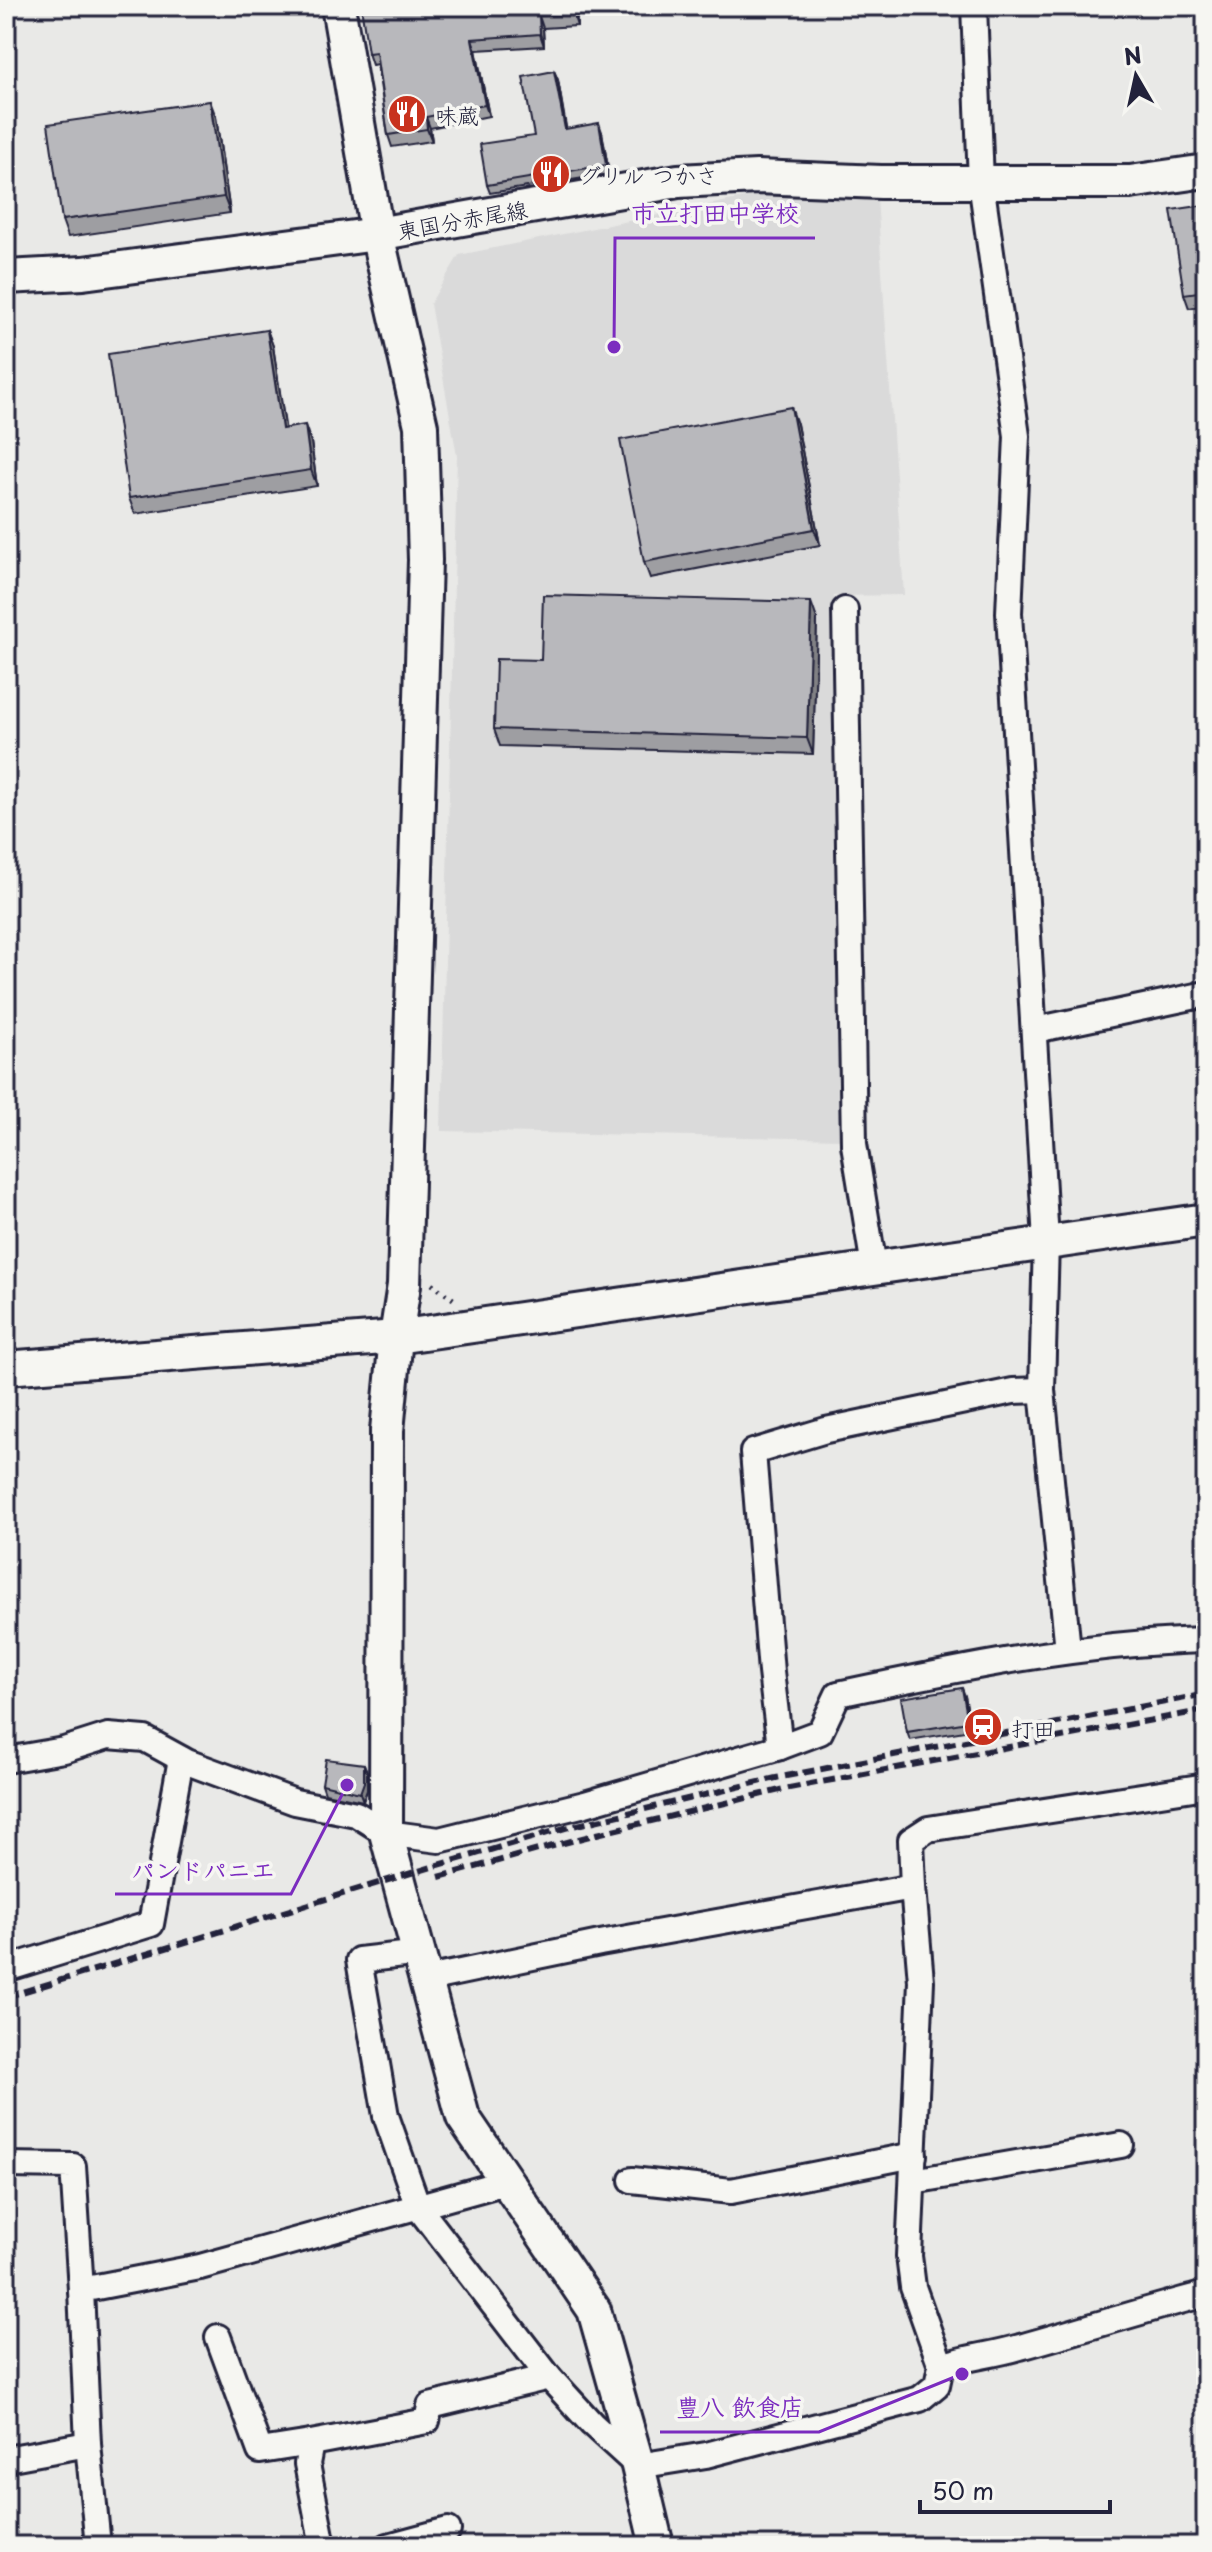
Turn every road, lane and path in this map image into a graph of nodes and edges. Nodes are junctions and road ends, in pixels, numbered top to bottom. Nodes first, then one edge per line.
1 (338, 6) edge
2 (974, 6) edge
3 (1206, 171) edge
4 (981, 182) junction
5 (377, 234) junction
6 (6, 277) edge
7 (845, 610) dead end
8 (1206, 994) edge
9 (1035, 1030) junction
10 (1206, 1220) edge
11 (1046, 1241) junction
12 (874, 1267) junction
13 (432, 1269) dead end
14 (461, 1304) dead end
15 (396, 1337) junction
16 (6, 1368) edge
17 (1042, 1390) junction
18 (1206, 1640) edge
19 (1068, 1650) junction
20 (780, 1747) junction
21 (181, 1759) junction
22 (6, 1760) edge
23 (1206, 1786) edge
24 (386, 1833) junction
25 (913, 1887) junction
26 (424, 1966) junction
27 (6, 1969) edge
28 (1121, 2145) dead end
29 (914, 2155) junction
30 (6, 2165) edge
31 (632, 2180) dead end
32 (913, 2181) junction
33 (506, 2182) junction
34 (418, 2207) junction
35 (81, 2290) junction
36 (1206, 2294) edge
37 (218, 2337) dead end
38 (941, 2366) junction
39 (549, 2377) junction
40 (311, 2443) junction
41 (88, 2444) junction
42 (6, 2459) edge
43 (638, 2466) junction
44 (448, 2530) dead end
45 (98, 2546) edge
46 (323, 2546) edge
47 (388, 2546) edge
48 (657, 2546) edge

1 - 5 street
2 - 4 street
3 - 4 street, 東国分赤尾線
4 - 5 street, 東国分赤尾線
4 - 9 street
5 - 6 street, 東国分赤尾線
5 - 15 street
7 - 12 street
8 - 9 street
9 - 11 street
10 - 11 street
11 - 12 street
11 - 17 street
12 - 15 street
13 - 14 path
15 - 16 street
15 - 24 street
17 - 19 street
17 - 20 street
18 - 19 street
19 - 20 street
20 - 24 street
21 - 22 street
21 - 24 street
21 - 27 street
23 - 25 street
24 - 26 street
25 - 26 street
25 - 29 street
26 - 33 street
26 - 34 street
28 - 32 street
29 - 31 street
29 - 32 street
30 - 35 street
32 - 38 street
33 - 34 street
33 - 43 street
34 - 35 street
34 - 39 street
35 - 41 street
36 - 38 street
37 - 40 street
38 - 43 street
39 - 40 street
39 - 43 street
40 - 46 street
41 - 42 street
41 - 45 street
43 - 48 street
44 - 47 street

